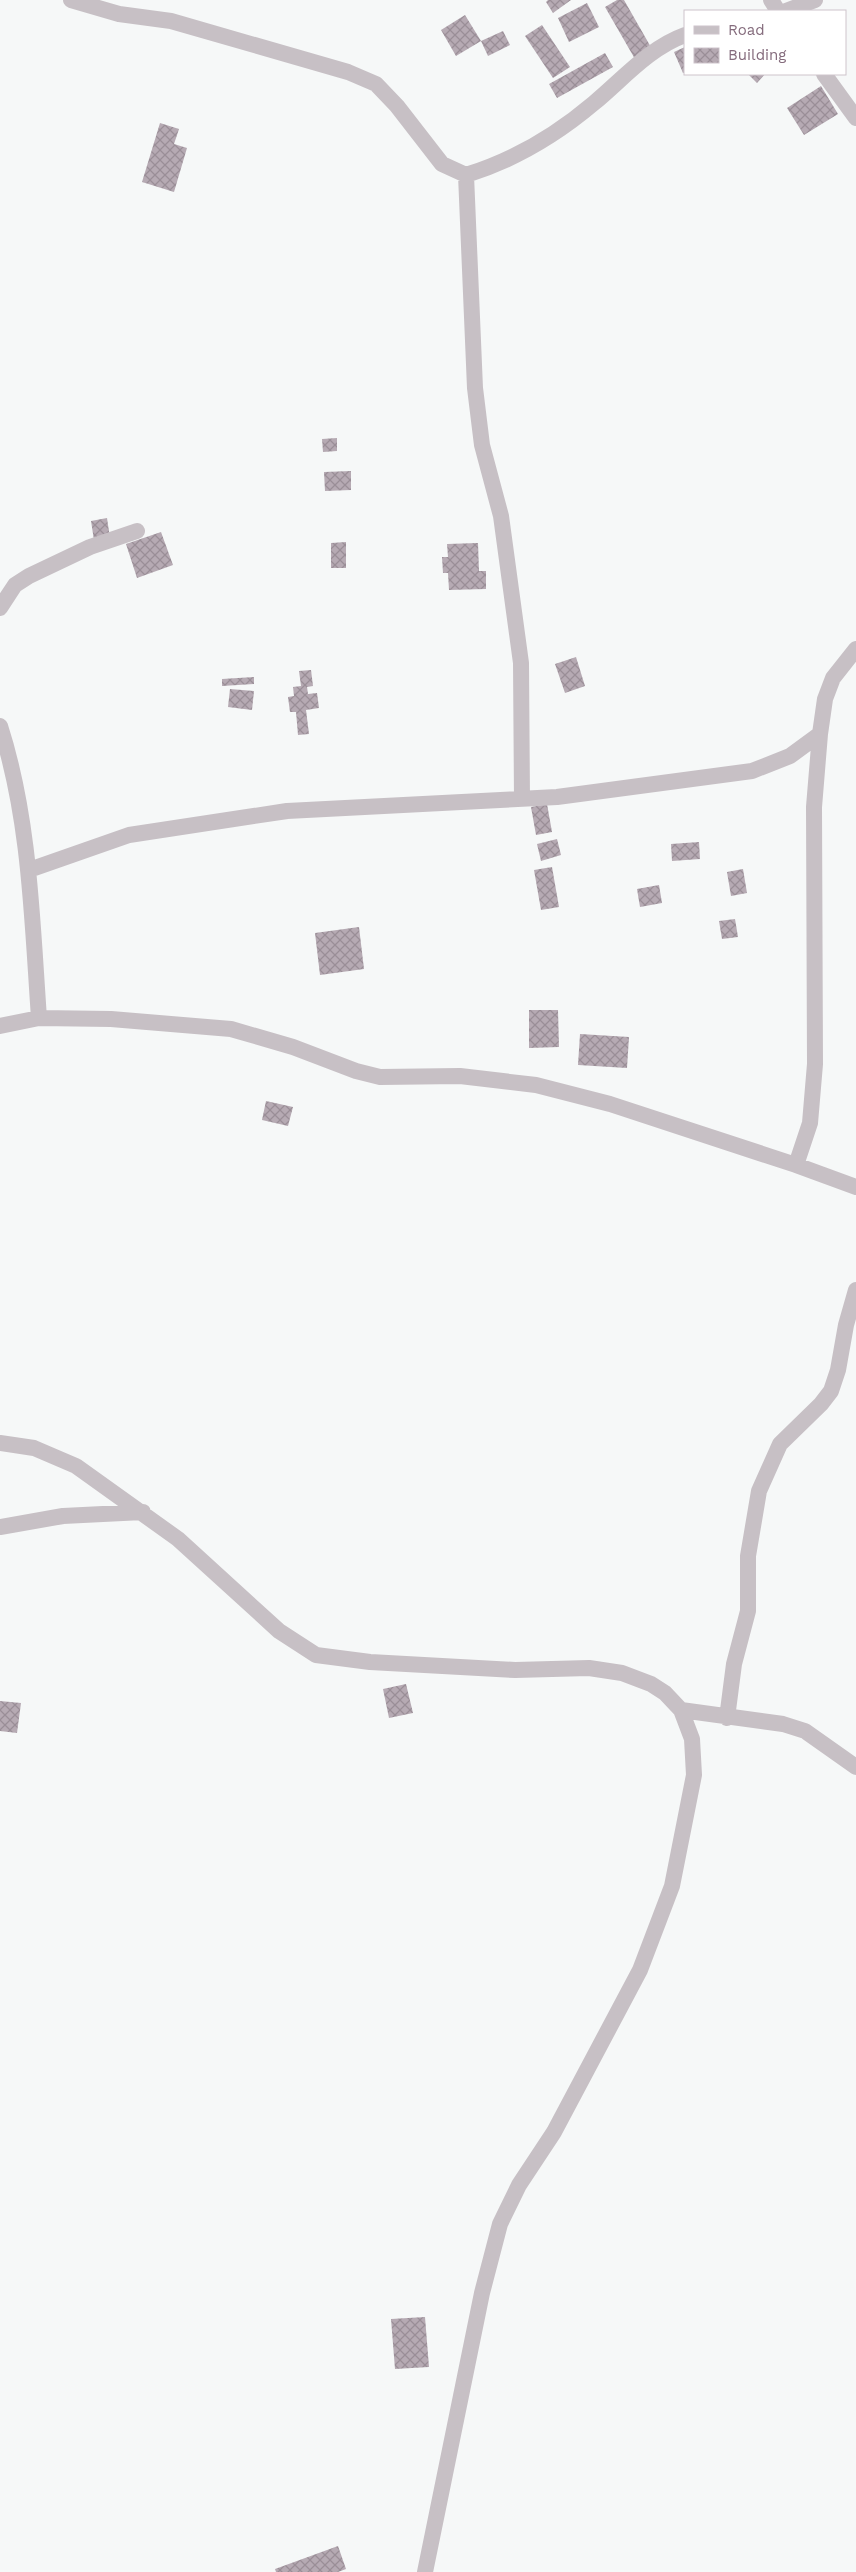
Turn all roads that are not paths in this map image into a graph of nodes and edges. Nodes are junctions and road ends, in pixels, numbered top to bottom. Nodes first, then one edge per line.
1 (71, 0) edge
2 (815, 0) edge
3 (789, 10) edge
4 (684, 36) edge
5 (825, 75) edge
6 (856, 118) edge
7 (466, 175) junction
8 (137, 531) dead end
9 (0, 608) edge
10 (856, 649) edge
11 (0, 726) edge
12 (820, 734) junction
13 (522, 799) junction
14 (28, 870) junction
15 (39, 1018) junction
16 (0, 1026) edge
17 (796, 1165) junction
18 (856, 1187) edge
19 (856, 1290) edge
20 (0, 1442) edge
21 (143, 1512) junction
22 (0, 1527) edge
23 (681, 1710) junction
24 (727, 1718) junction
25 (856, 1767) edge
26 (425, 2572) edge

1 - 7 street
2 - 3 street
4 - 7 street
5 - 6 street
7 - 13 street
8 - 9 street
10 - 12 street
11 - 14 street
12 - 13 street
12 - 17 street
13 - 14 street
14 - 15 street
15 - 16 street
15 - 17 street
17 - 18 street
19 - 24 street
20 - 21 street
21 - 22 street
21 - 23 street
23 - 24 street
23 - 26 street
24 - 25 street

